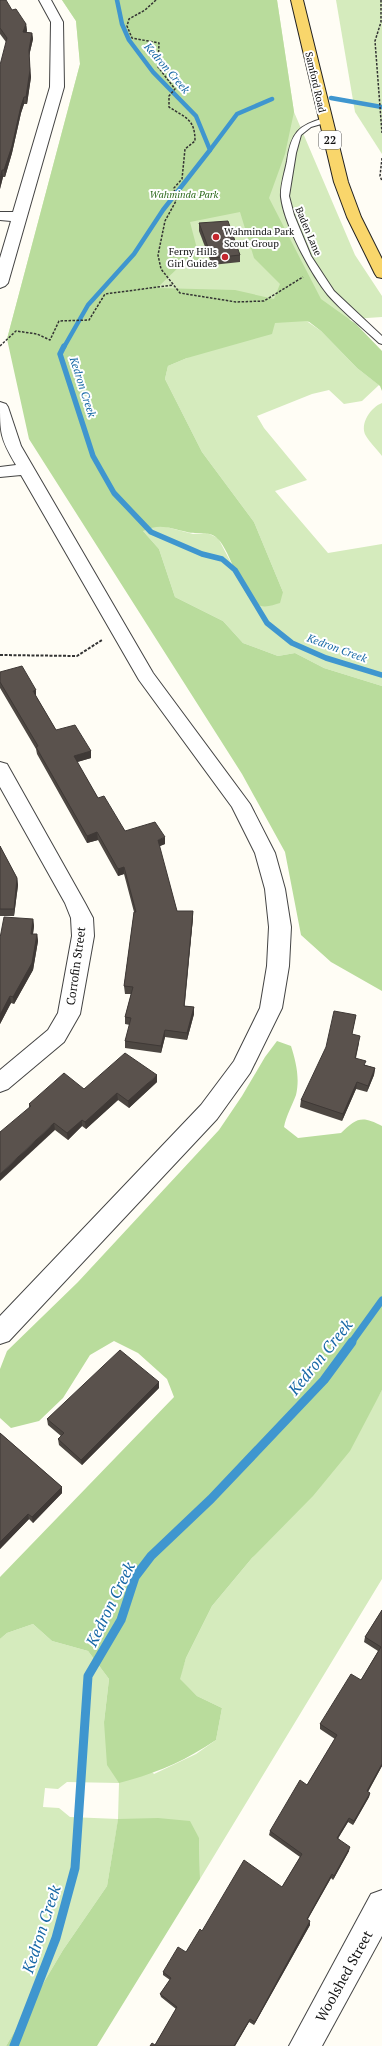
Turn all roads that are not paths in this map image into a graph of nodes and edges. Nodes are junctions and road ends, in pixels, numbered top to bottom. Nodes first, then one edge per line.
1 (45, 0) edge
2 (297, 0) edge
3 (325, 120) junction
4 (0, 216) edge
5 (20, 217) junction
6 (382, 274) edge
7 (0, 283) edge
8 (382, 341) edge
9 (0, 407) edge
10 (27, 469) junction
11 (0, 472) edge
12 (0, 769) edge
13 (0, 1084) edge
14 (0, 1333) edge
15 (382, 1905) edge
16 (305, 2046) edge

1 - 5 street
2 - 3 main road, Samford Road / 22
3 - 6 main road, Samford Road / 22
3 - 8 lane, Baden Lane
4 - 5 street
5 - 7 street
9 - 10 street
10 - 11 street
10 - 14 street
12 - 13 street, Corrofin Street
15 - 16 street, Woolshed Street

